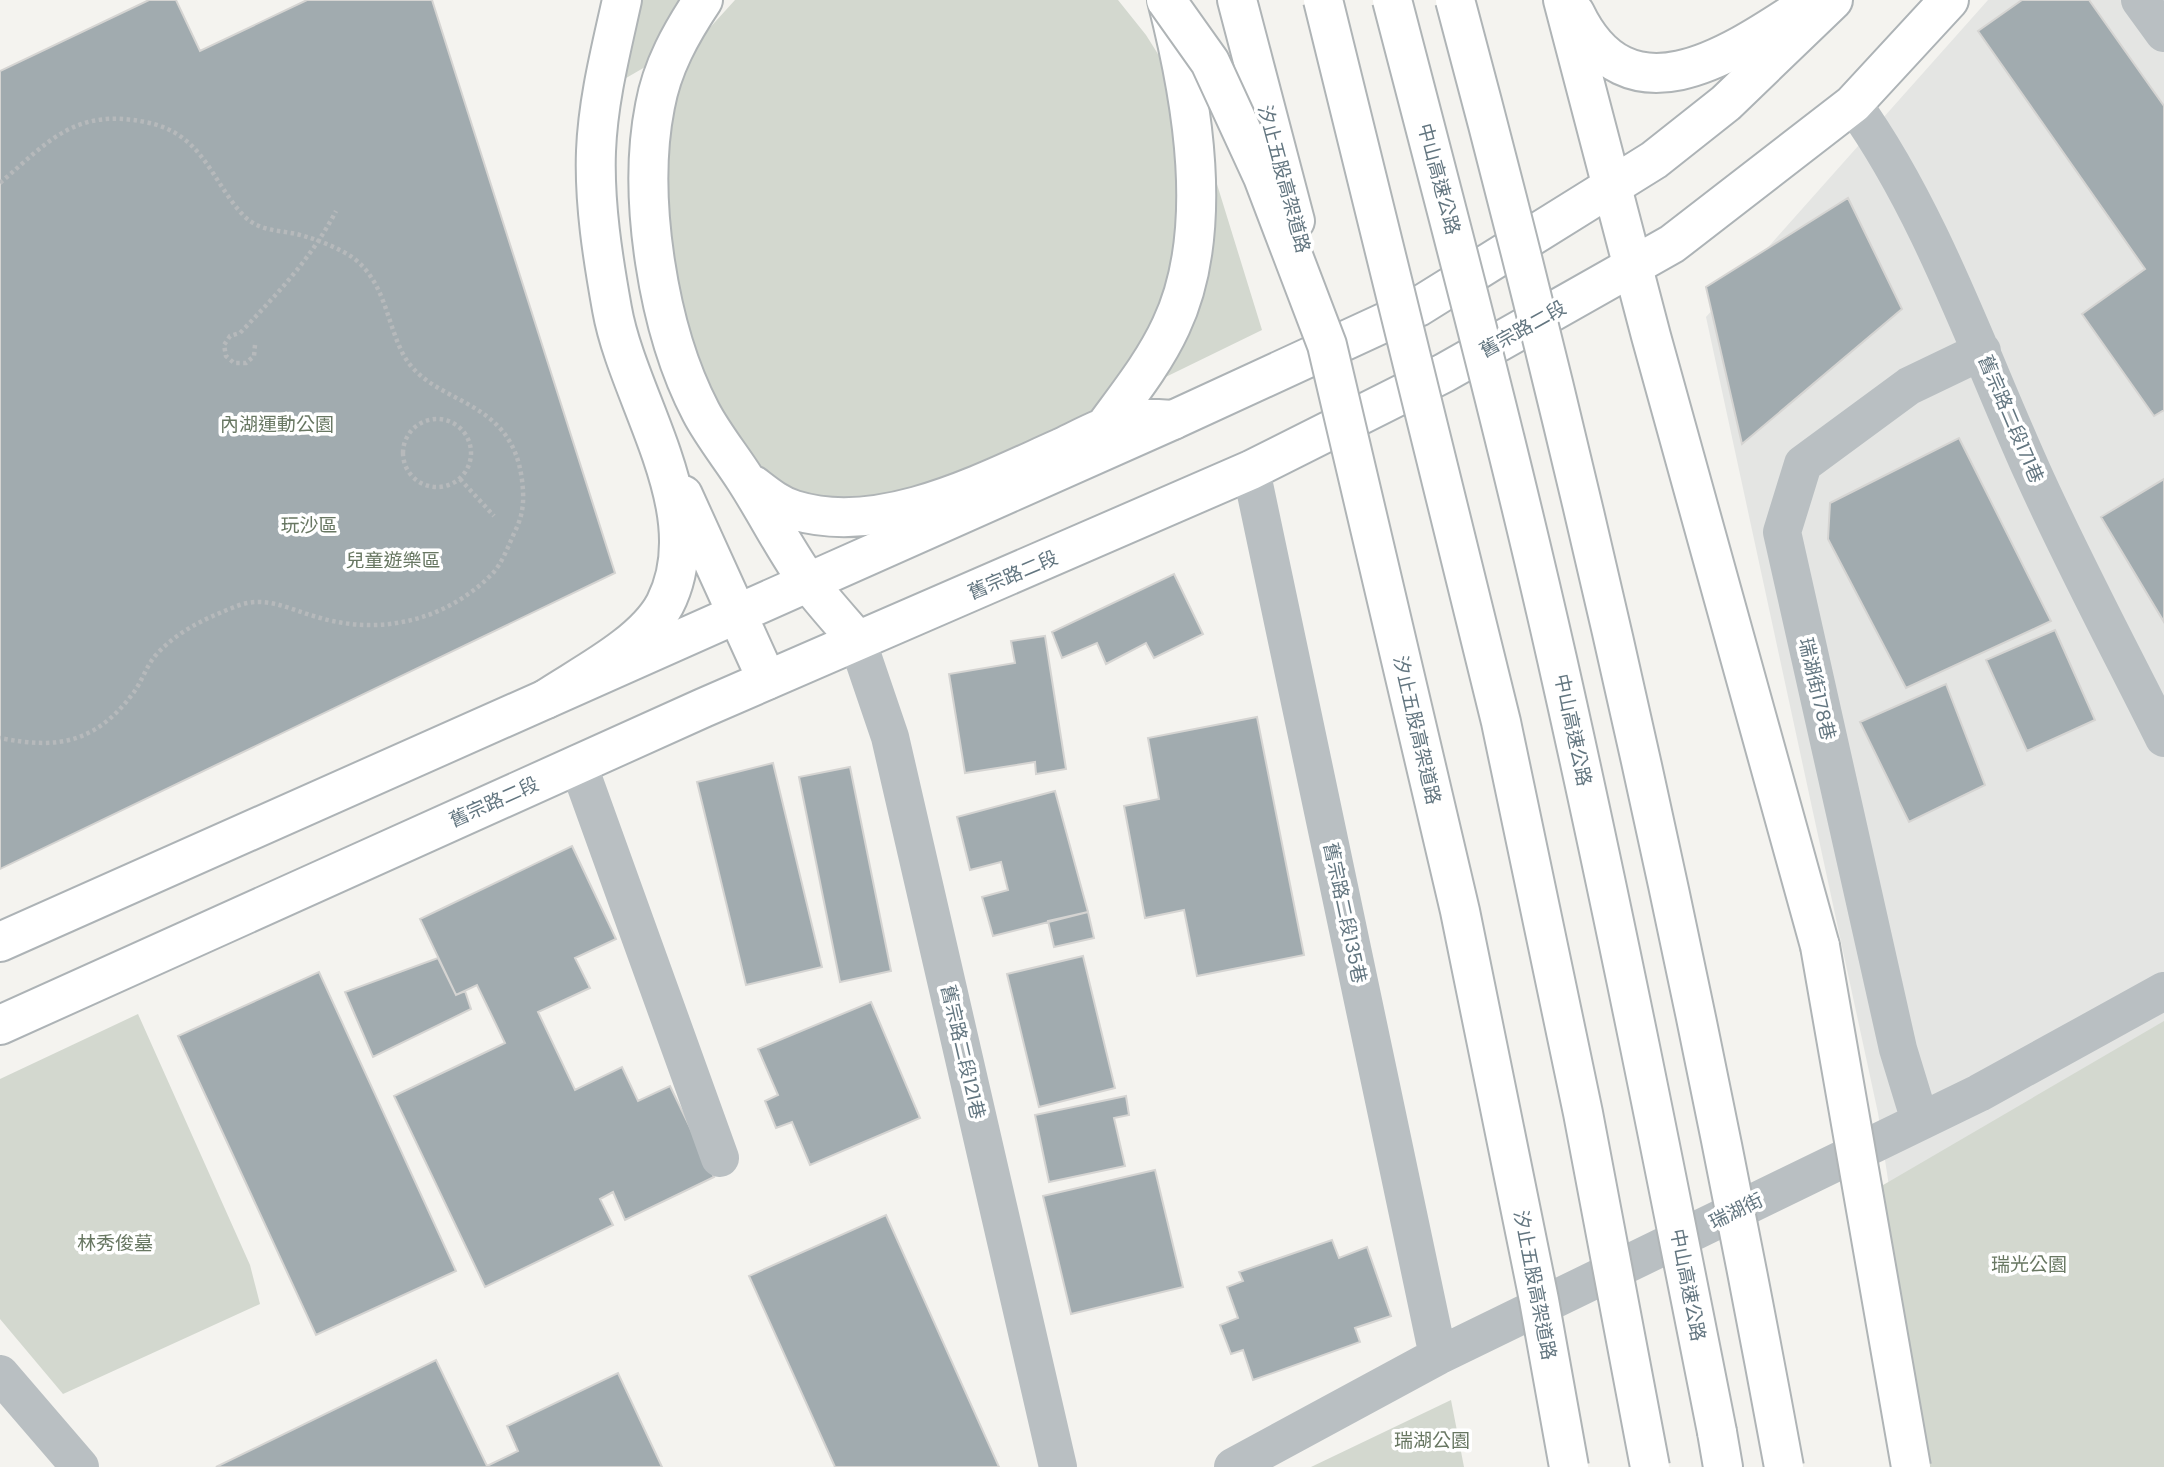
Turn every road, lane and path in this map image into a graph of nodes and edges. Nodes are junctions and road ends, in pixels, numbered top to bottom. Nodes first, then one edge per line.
1 (622, 0) edge
2 (703, 0) edge
3 (1166, 0) edge
4 (1237, 0) edge
5 (1323, 0) edge
6 (1392, 0) edge
7 (1455, 0) edge
8 (1563, 0) edge
9 (1569, 0) edge
10 (1814, 0) edge
11 (1833, 0) edge
12 (1949, 0) edge
13 (2140, 0) edge
14 (2164, 33) edge
15 (1853, 104) junction
16 (0, 183) edge
17 (1614, 187) junction
18 (336, 211) dead end
19 (320, 242) junction
20 (1635, 268) junction
21 (255, 345) dead end
22 (1327, 345) junction
23 (1982, 351) junction
24 (1173, 420) junction
25 (1104, 428) junction
26 (653, 429) junction
27 (1251, 470) junction
28 (460, 479) junction
29 (746, 480) junction
30 (494, 516) dead end
31 (809, 582) junction
32 (738, 613) junction
33 (857, 640) junction
34 (767, 680) junction
35 (546, 699) junction
36 (0, 738) edge
37 (2164, 738) edge
38 (578, 764) junction
39 (0, 942) edge
40 (2164, 991) edge
41 (0, 1026) edge
42 (1920, 1121) junction
43 (720, 1158) dead end
44 (1438, 1356) junction
45 (0, 1374) edge
46 (80, 1467) edge
47 (1058, 1467) edge
48 (1233, 1467) edge
49 (1569, 1467) edge
50 (1650, 1467) edge
51 (1723, 1467) edge
52 (1784, 1467) edge
53 (1911, 1467) edge

1 - 26 main road
2 - 29 main road
3 - 22 main road, bridge
3 - 25 main road
4 - 22 main road, 汐止五股高架道路, bridge
5 - 50 main road, bridge
6 - 51 main road, 中山高速公路, bridge
7 - 52 main road, bridge
8 - 17 main road
9 - 10 main road
11 - 17 main road
12 - 15 main road, 舊宗路二段
13 - 14 street
15 - 20 main road, 舊宗路二段
15 - 23 street, 舊宗路二段171巷
16 - 19 path
17 - 20 main road
17 - 24 main road
18 - 19 path
19 - 21 path
19 - 36 path
20 - 27 main road, 舊宗路二段
20 - 53 main road, bridge
22 - 49 main road, 汐止五股高架道路, bridge
23 - 37 street, 舊宗路二段171巷
23 - 42 street, 瑞湖街178巷
24 - 25 main road
24 - 31 main road
25 - 29 main road
26 - 32 main road
26 - 35 main road
27 - 33 main road, 舊宗路二段
27 - 44 street, 舊宗路二段135巷
28 - 28 path
28 - 30 path
29 - 31 main road
31 - 32 main road
31 - 33 main road
32 - 34 main road
32 - 35 main road
33 - 34 main road, 舊宗路二段
33 - 47 street, 舊宗路二段121巷
34 - 38 main road, 舊宗路二段
35 - 39 main road
38 - 41 main road, 舊宗路二段
38 - 43 street
40 - 42 street, 瑞湖街
42 - 44 street, 瑞湖街
44 - 48 street, 瑞湖街
45 - 46 street

